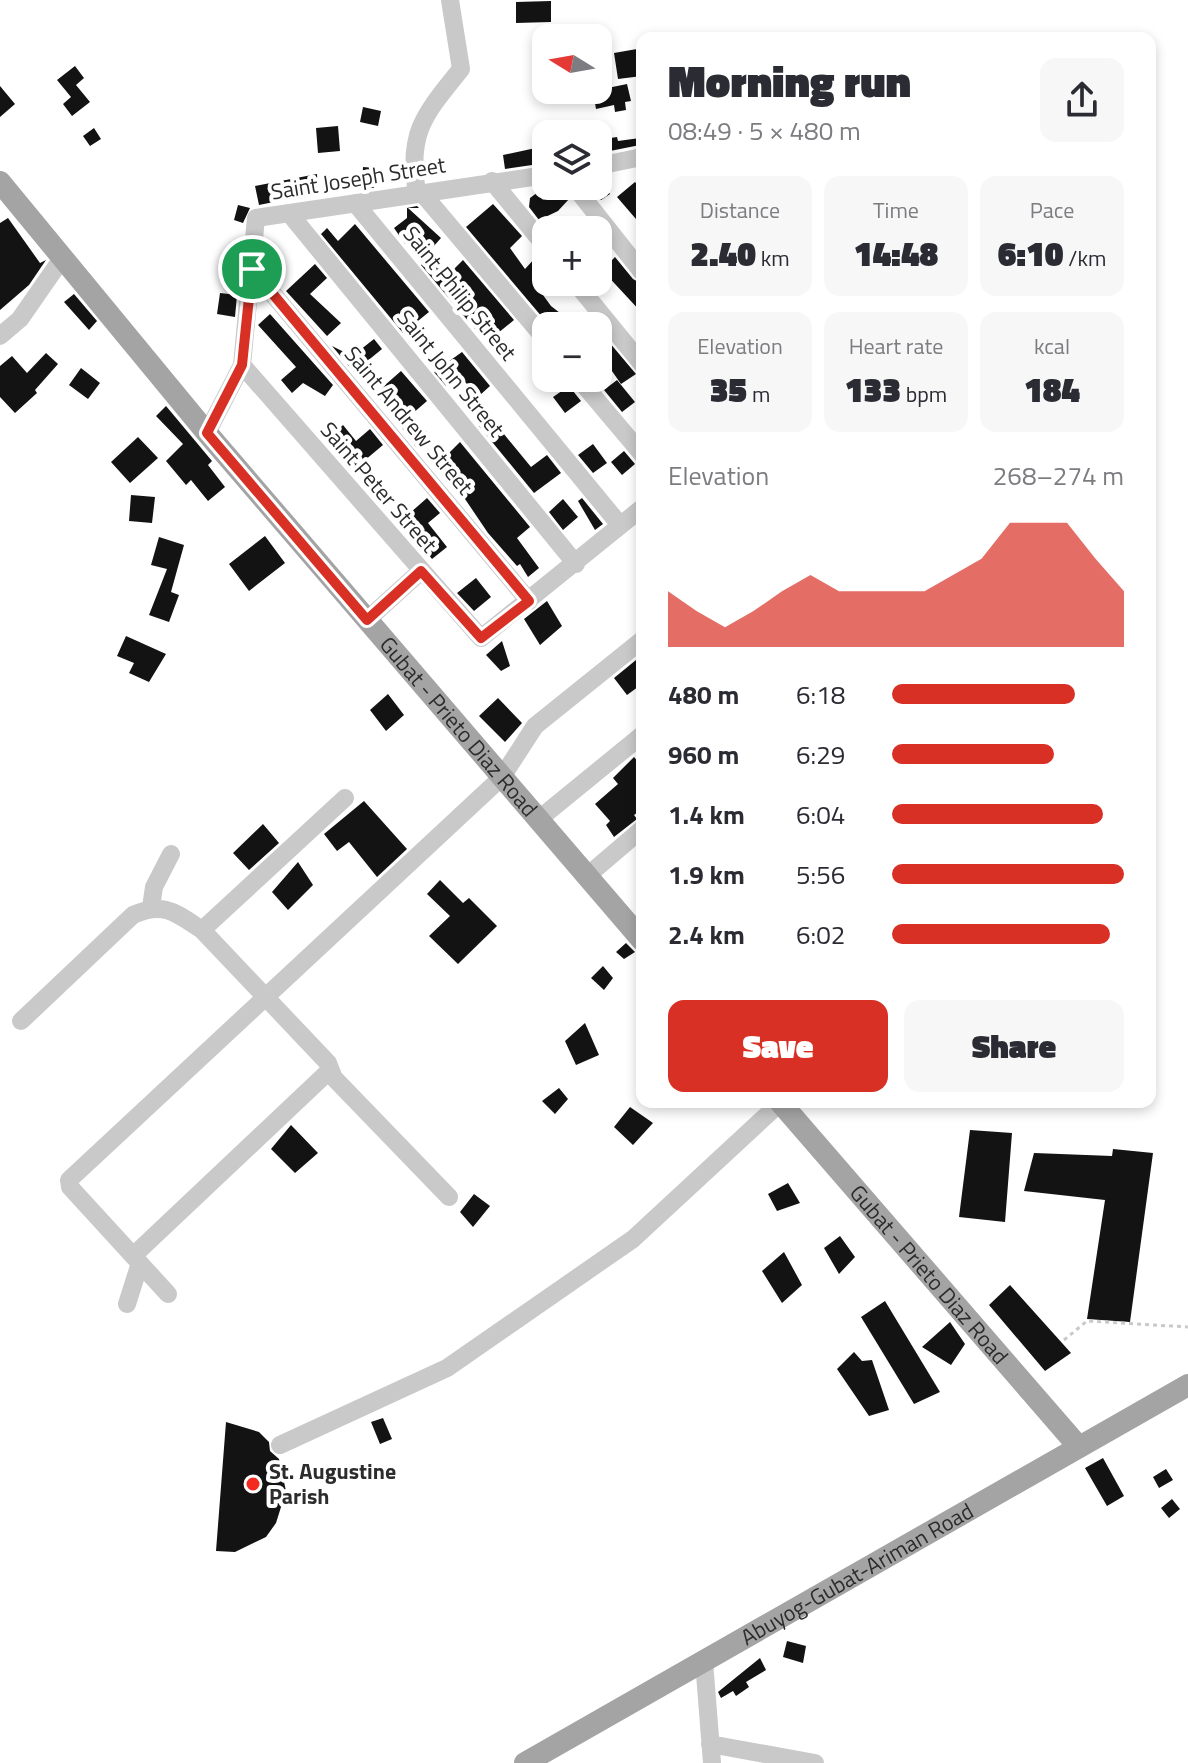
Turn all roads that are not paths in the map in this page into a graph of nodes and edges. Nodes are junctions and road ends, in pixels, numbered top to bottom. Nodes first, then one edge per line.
1 (450, 0) edge
2 (636, 158) edge
3 (612, 163) edge
4 (532, 177) edge
5 (492, 181) junction
6 (4, 193) edge
7 (419, 193) junction
8 (585, 200) edge
9 (355, 203) junction
10 (289, 213) junction
11 (532, 230) edge
12 (63, 257) junction
13 (636, 264) edge
14 (252, 269) junction
15 (586, 296) edge
16 (532, 324) edge
17 (0, 336) edge
18 (636, 357) edge
19 (242, 365) junction
20 (590, 392) edge
21 (207, 433) junction
22 (636, 447) edge
23 (636, 513) edge
24 (620, 525) junction
25 (576, 564) junction
26 (421, 571) junction
27 (529, 601) junction
28 (367, 620) junction
29 (636, 645) edge
30 (636, 740) edge
31 (502, 777) junction
32 (345, 798) dead end
33 (539, 819) junction
34 (636, 834) edge
35 (171, 854) dead end
36 (587, 876) junction
37 (151, 907) junction
38 (202, 930) junction
39 (636, 933) edge
40 (266, 998) junction
41 (21, 1021) dead end
42 (330, 1070) junction
43 (774, 1108) edge
44 (785, 1108) edge
45 (449, 1197) dead end
46 (136, 1259) junction
47 (168, 1294) dead end
48 (127, 1304) dead end
49 (1188, 1385) edge
50 (280, 1445) dead end
51 (1078, 1446) junction
52 (704, 1661) junction
53 (711, 1754) edge
54 (525, 1763) edge
55 (815, 1763) edge

1 - 7 street
2 - 3 street
4 - 5 street, Saint Joseph Street
5 - 7 street, Saint Joseph Street
5 - 11 street
6 - 12 main road, Gubat - Prieto Diaz Road
7 - 9 street, Saint Joseph Street
7 - 16 street
8 - 13 street
9 - 10 street, Saint Joseph Street
9 - 24 street, Saint Philip Street
10 - 14 street, Saint Joseph Street
10 - 25 street, Saint John Street
12 - 17 street
12 - 21 main road, Gubat - Prieto Diaz Road
14 - 19 street, Saint Joseph Street
14 - 27 street, Saint Andrew Street
15 - 18 street
19 - 21 street, Saint Joseph Street
19 - 26 street, Saint Peter Street
20 - 22 street
21 - 28 main road, Gubat - Prieto Diaz Road
23 - 24 street
24 - 25 street
25 - 27 street
26 - 27 street, Saint Peter Street
26 - 28 street
28 - 31 main road, Gubat - Prieto Diaz Road
29 - 31 street
30 - 33 street
31 - 33 main road, Gubat - Prieto Diaz Road
31 - 40 street
32 - 38 street
33 - 36 main road, Gubat - Prieto Diaz Road
34 - 36 street
35 - 37 street
36 - 39 main road, Gubat - Prieto Diaz Road
37 - 38 street
37 - 41 street
38 - 40 street
40 - 42 street
40 - 46 street
42 - 45 street
42 - 46 street
43 - 50 street
44 - 51 main road, Gubat - Prieto Diaz Road
46 - 47 street
46 - 48 street
49 - 51 main road, Abuyog-Gubat-Ariman Road
51 - 52 main road, Abuyog-Gubat-Ariman Road
52 - 53 street
52 - 54 main road, Abuyog-Gubat-Ariman Road
53 - 55 street

